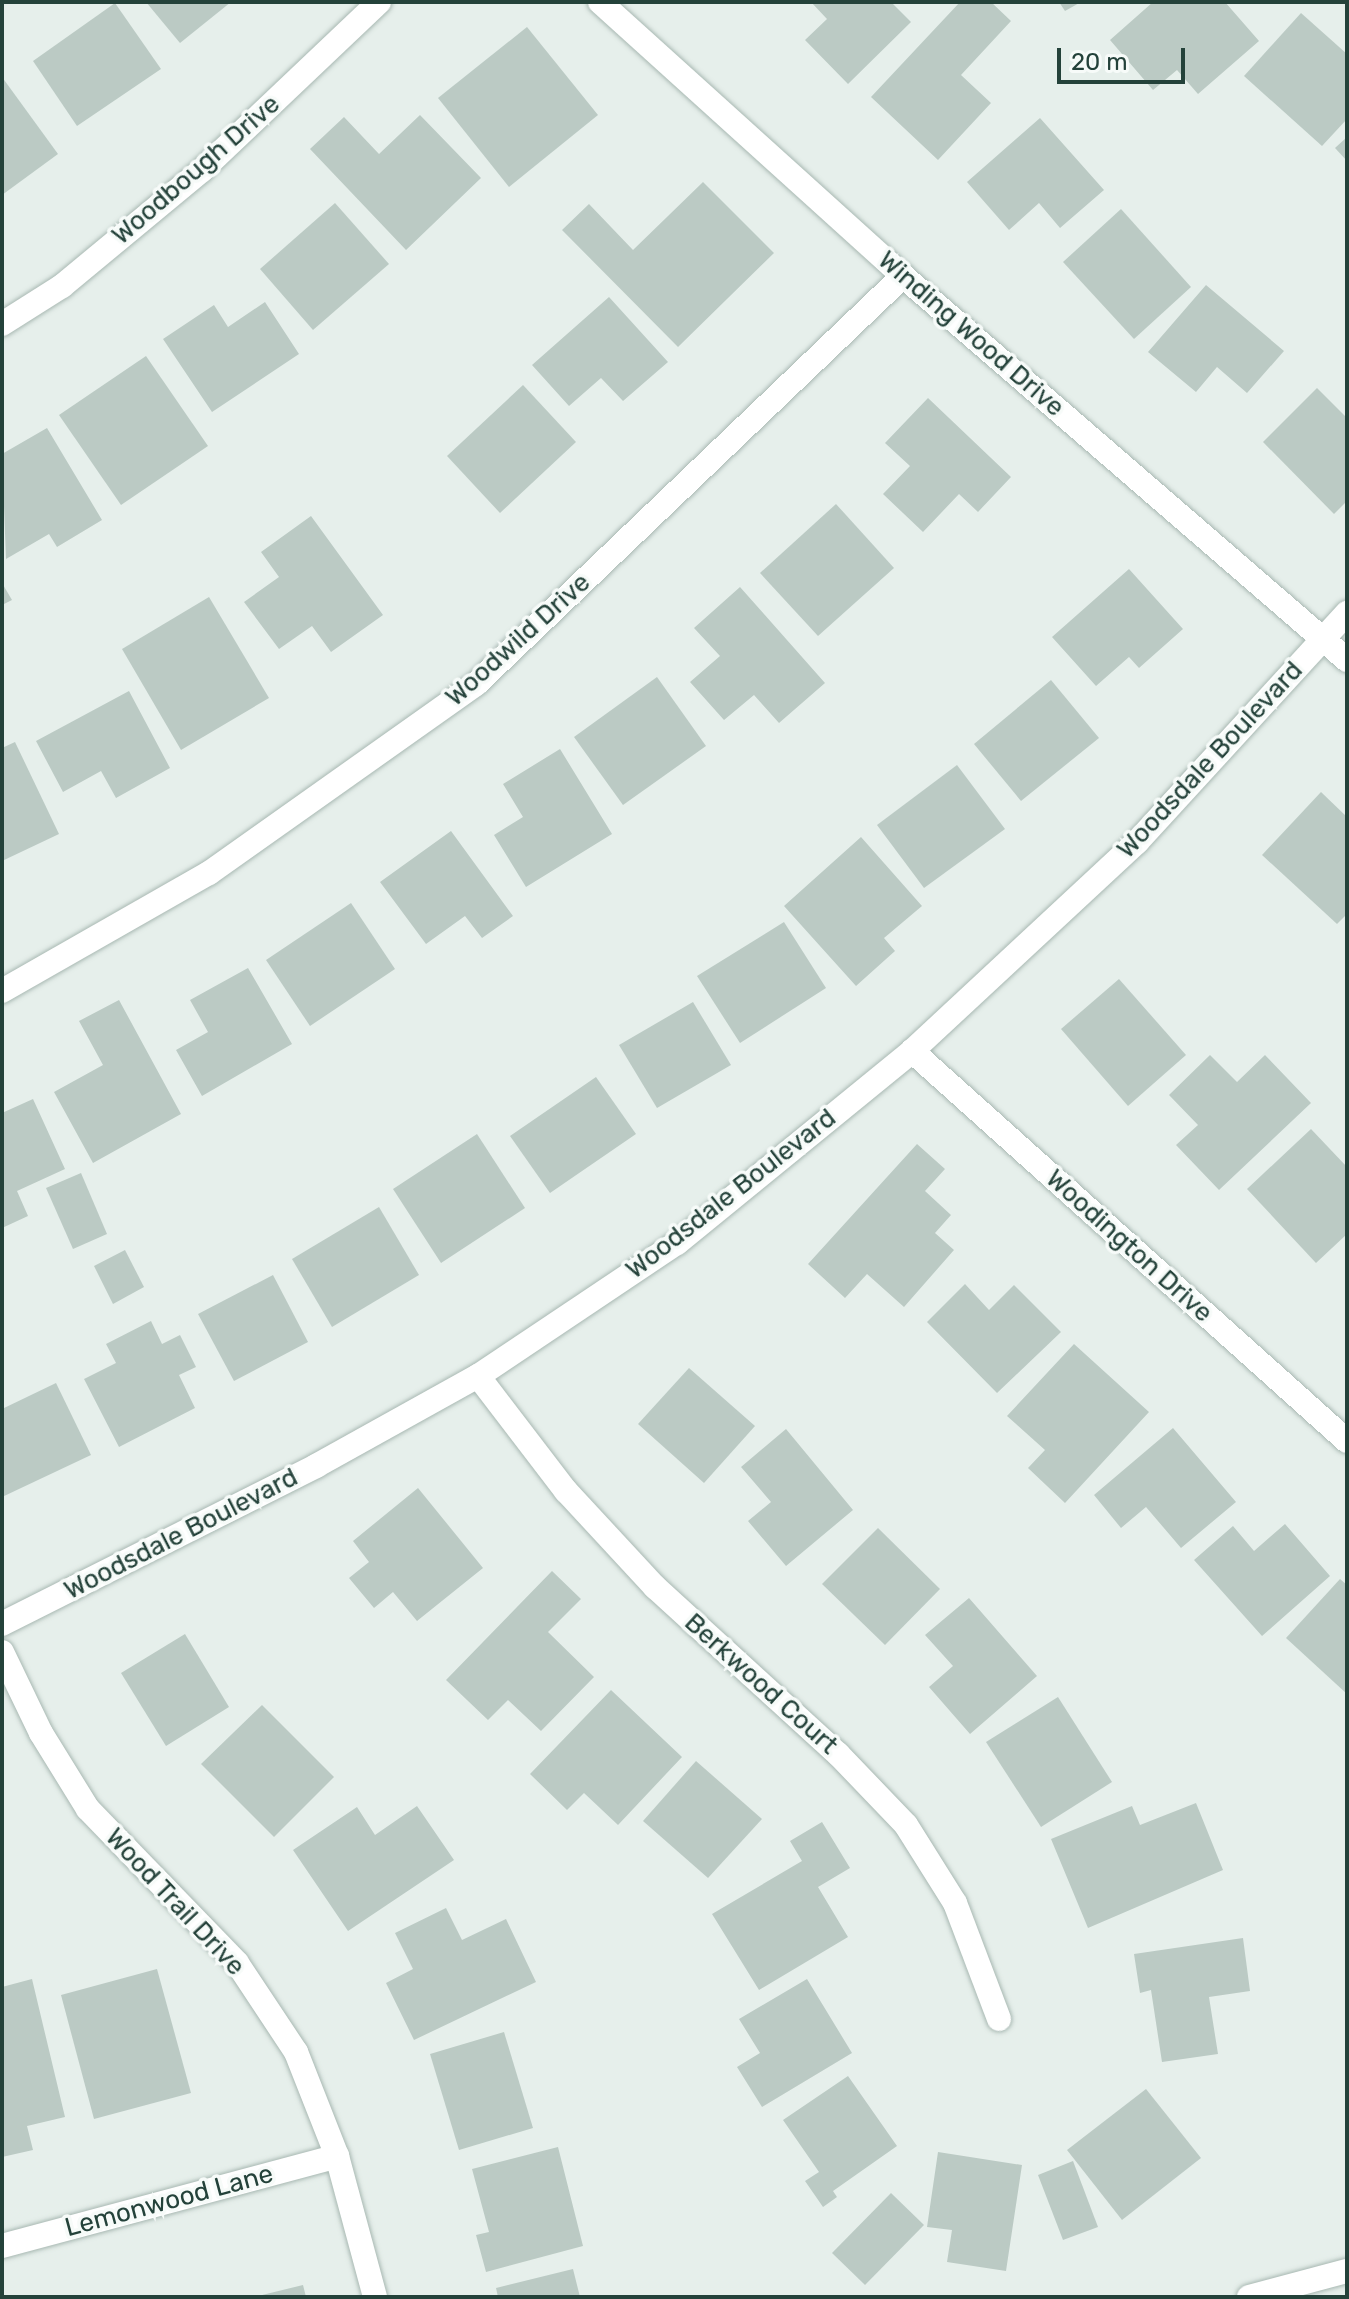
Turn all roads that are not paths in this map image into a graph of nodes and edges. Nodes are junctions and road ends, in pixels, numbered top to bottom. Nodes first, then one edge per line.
1 (379, 2) edge
2 (600, 2) edge
3 (903, 276) junction
4 (2, 324) edge
5 (1347, 613) edge
6 (1324, 639) junction
7 (1347, 660) edge
8 (2, 991) edge
9 (912, 1051) junction
10 (478, 1376) junction
11 (1347, 1441) edge
12 (2, 1624) edge
13 (2, 1652) edge
14 (999, 2019) dead end
15 (337, 2156) junction
16 (2, 2246) edge
17 (1347, 2271) edge
18 (375, 2297) edge
19 (1249, 2297) edge

1 - 4 street, Woodbough Drive
2 - 3 street, Winding Wood Drive
3 - 6 street, Winding Wood Drive
3 - 8 street, Woodwild Drive
5 - 6 street, Woodsdale Boulevard
6 - 7 street, Winding Wood Drive
6 - 9 street, Woodsdale Boulevard
9 - 10 street, Woodsdale Boulevard
9 - 11 street, Woodington Drive
10 - 12 street, Woodsdale Boulevard
10 - 14 street, Berkwood Court
13 - 15 street, Wood Trail Drive
15 - 16 street, Lemonwood Lane
15 - 18 street, Wood Trail Drive
17 - 19 street

